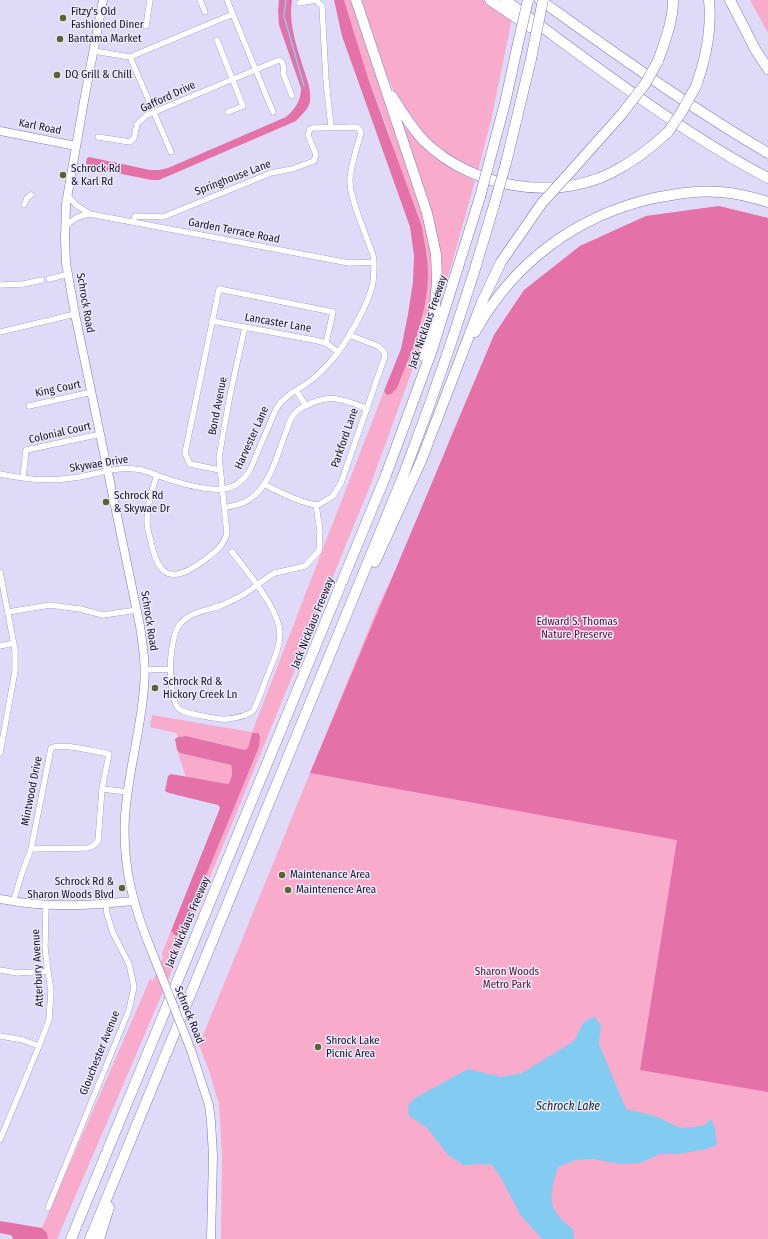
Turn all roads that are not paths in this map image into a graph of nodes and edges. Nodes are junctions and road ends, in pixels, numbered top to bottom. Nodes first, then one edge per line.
1 (104, 0) edge
2 (150, 0) edge
3 (200, 0) edge
4 (227, 0) edge
5 (356, 0) edge
6 (490, 0) edge
7 (505, 0) edge
8 (528, 0) edge
9 (540, 0) edge
10 (543, 0) edge
11 (673, 0) edge
12 (708, 0) edge
13 (730, 0) edge
14 (299, 3) dead end
15 (205, 12) dead end
16 (233, 14) junction
17 (146, 26) dead end
18 (217, 40) dead end
19 (94, 51) junction
20 (130, 57) junction
21 (256, 69) junction
22 (768, 69) edge
23 (606, 73) junction
24 (233, 79) junction
25 (384, 80) junction
26 (292, 96) dead end
27 (153, 112) junction
28 (228, 112) dead end
29 (274, 112) dead end
30 (331, 127) junction
31 (0, 131) edge
32 (98, 137) dead end
33 (76, 146) junction
34 (171, 152) dead end
35 (768, 153) edge
36 (768, 178) edge
37 (350, 182) joint
38 (31, 195) dead end
39 (68, 196) junction
40 (768, 202) edge
41 (24, 205) dead end
42 (90, 214) junction
43 (133, 222) junction
44 (65, 227) junction
45 (374, 262) junction
46 (68, 274) junction
47 (49, 279) dead end
48 (42, 280) dead end
49 (0, 285) edge
50 (75, 314) junction
51 (212, 321) junction
52 (245, 327) junction
53 (0, 332) edge
54 (349, 335) junction
55 (326, 343) junction
56 (338, 352) junction
57 (453, 377) junction
58 (296, 390) junction
59 (92, 392) junction
60 (29, 406) dead end
61 (306, 406) junction
62 (366, 408) junction
63 (101, 434) junction
64 (393, 457) junction
65 (220, 470) junction
66 (109, 471) junction
67 (0, 474) edge
68 (157, 475) junction
69 (23, 478) junction
70 (264, 484) junction
71 (222, 489) junction
72 (316, 505) junction
73 (224, 508) junction
74 (232, 552) dead end
75 (0, 572) edge
76 (257, 585) junction
77 (137, 610) junction
78 (8, 612) junction
79 (342, 626) junction
80 (14, 643) junction
81 (0, 646) edge
82 (171, 669) junction
83 (145, 670) junction
84 (0, 753) edge
85 (102, 789) junction
86 (128, 792) junction
87 (31, 849) junction
88 (0, 899) edge
89 (133, 901) junction
90 (13, 902) junction
91 (106, 904) junction
92 (46, 906) junction
93 (0, 970) edge
94 (48, 971) junction
95 (0, 1036) edge
96 (39, 1046) junction
97 (0, 1140) edge
98 (125, 1152) junction
99 (94, 1184) junction
100 (48, 1208) dead end
101 (67, 1239) edge
102 (71, 1239) edge
103 (90, 1239) edge
104 (99, 1239) edge
105 (211, 1239) edge

1 - 19 main road, Schrock Road
2 - 17 street
3 - 15 street
4 - 16 street
5 - 25 highway
6 - 23 highway
7 - 23 highway
8 - 64 highway, Jack Nicklaus Freeway, bridge
9 - 35 highway
10 - 79 highway, bridge
11 - 57 highway, bridge
12 - 25 highway, bridge
13 - 22 highway
14 - 30 street
16 - 20 street
16 - 21 street
18 - 24 street
19 - 20 street
19 - 33 main road, Schrock Road
20 - 27 street
21 - 24 street, Gafford Drive
21 - 26 street, Gafford Drive
21 - 29 street
23 - 36 highway
24 - 27 street, Gafford Drive
24 - 28 street
25 - 64 highway
27 - 32 street, Gafford Drive
27 - 34 street
30 - 37 street, Springhouse Lane
30 - 43 street, Springhouse Lane
31 - 33 main road, Karl Road
33 - 39 main road, Schrock Road
37 - 45 street, Harvester Lane
38 - 41 street
39 - 42 street, Garden Terrace Road
39 - 44 main road, Schrock Road
40 - 57 highway
42 - 43 street, Garden Terrace Road
42 - 44 street, Garden Terrace Road
43 - 45 street, Garden Terrace Road
44 - 46 main road, Schrock Road
45 - 54 street, Harvester Lane
46 - 47 street
46 - 50 main road, Schrock Road
48 - 49 street
50 - 53 street
50 - 59 main road, Schrock Road
51 - 52 street, Lancaster Lane
51 - 55 street
51 - 65 street
52 - 55 street, Lancaster Lane
52 - 65 street, Bond Avenue
54 - 56 street, Harvester Lane
54 - 62 street, Parkford Lane
55 - 56 street, Lancaster Lane
56 - 58 street, Harvester Lane
57 - 79 highway
58 - 61 street
58 - 71 street, Harvester Lane
59 - 60 street, King Court
59 - 63 main road, Schrock Road
61 - 62 street
61 - 70 street
62 - 72 street, Parkford Lane
63 - 66 main road, Schrock Road
63 - 69 street, Colonial Court
64 - 99 highway, Jack Nicklaus Freeway
65 - 71 street, Bond Avenue
66 - 68 street, Skywae Drive
66 - 69 street, Skywae Drive
66 - 77 main road, Schrock Road
67 - 69 street, Skywae Drive
68 - 71 street, Skywae Drive
68 - 73 street
70 - 72 street
70 - 73 street
71 - 73 street
72 - 76 street
74 - 76 street
75 - 78 street
76 - 82 street
76 - 82 street
77 - 78 street
77 - 83 main road, Schrock Road
78 - 80 street
79 - 98 highway
80 - 81 street
80 - 84 street
82 - 83 street
83 - 86 main road, Schrock Road
85 - 86 street
85 - 87 street
85 - 87 street, Mintwood Drive
86 - 89 main road, Schrock Road
87 - 90 street
88 - 90 main road
89 - 91 main road
89 - 105 main road, Schrock Road, bridge
90 - 92 main road
91 - 92 main road
91 - 100 street, Glouchester Avenue
92 - 94 street, Atterbury Avenue
93 - 94 street
94 - 96 street, Atterbury Avenue
95 - 96 street
96 - 97 street, Atterbury Avenue
98 - 103 highway
98 - 104 highway
99 - 101 highway
99 - 102 highway, Jack Nicklaus Freeway

